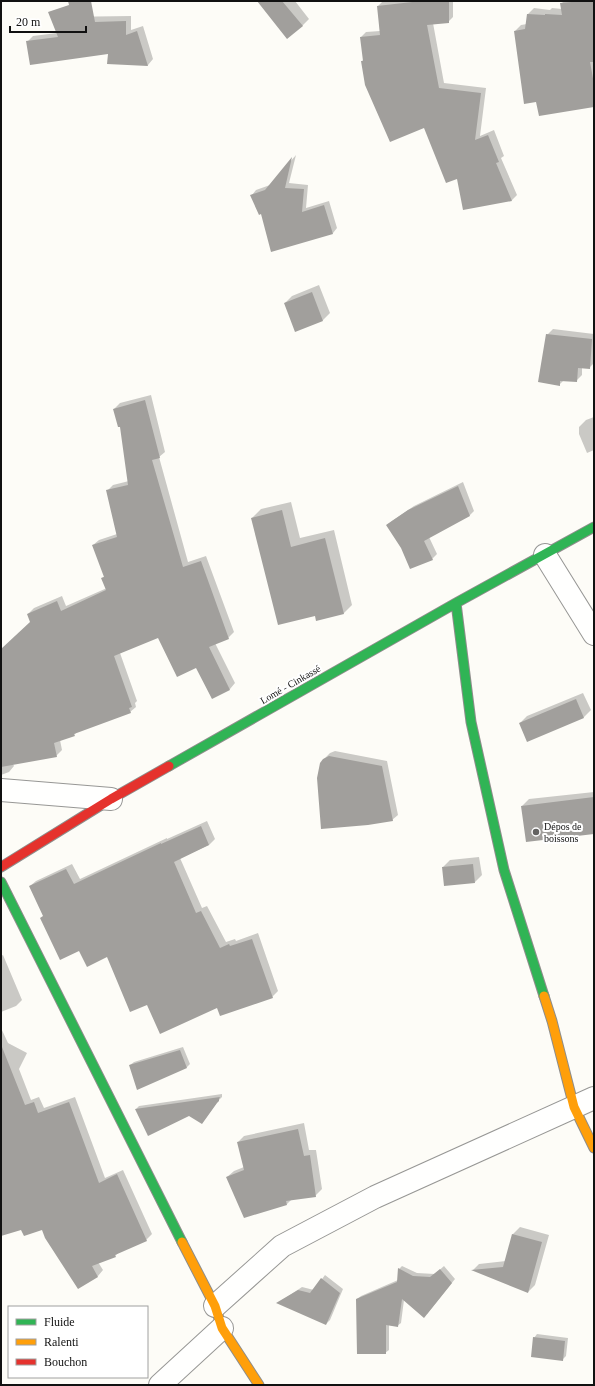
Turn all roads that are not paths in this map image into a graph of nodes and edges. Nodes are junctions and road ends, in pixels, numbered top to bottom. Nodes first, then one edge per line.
1 (594, 527) edge
2 (545, 555) junction
3 (456, 603) junction
4 (594, 634) edge
5 (1, 790) edge
6 (111, 799) junction
7 (1, 867) edge
8 (1, 882) edge
9 (594, 1098) edge
10 (574, 1107) junction
11 (594, 1148) edge
12 (215, 1306) junction
13 (222, 1328) junction
14 (160, 1385) edge
15 (259, 1385) edge

1 - 2 main road, Lomé - Cinkassé
2 - 3 main road, Lomé - Cinkassé
2 - 4 street
3 - 6 main road, Lomé - Cinkassé
3 - 10 main road
5 - 6 street
6 - 7 main road, Lomé - Cinkassé
8 - 12 main road
9 - 10 street
10 - 11 main road
10 - 12 street
12 - 13 main road
13 - 14 street
13 - 15 main road

